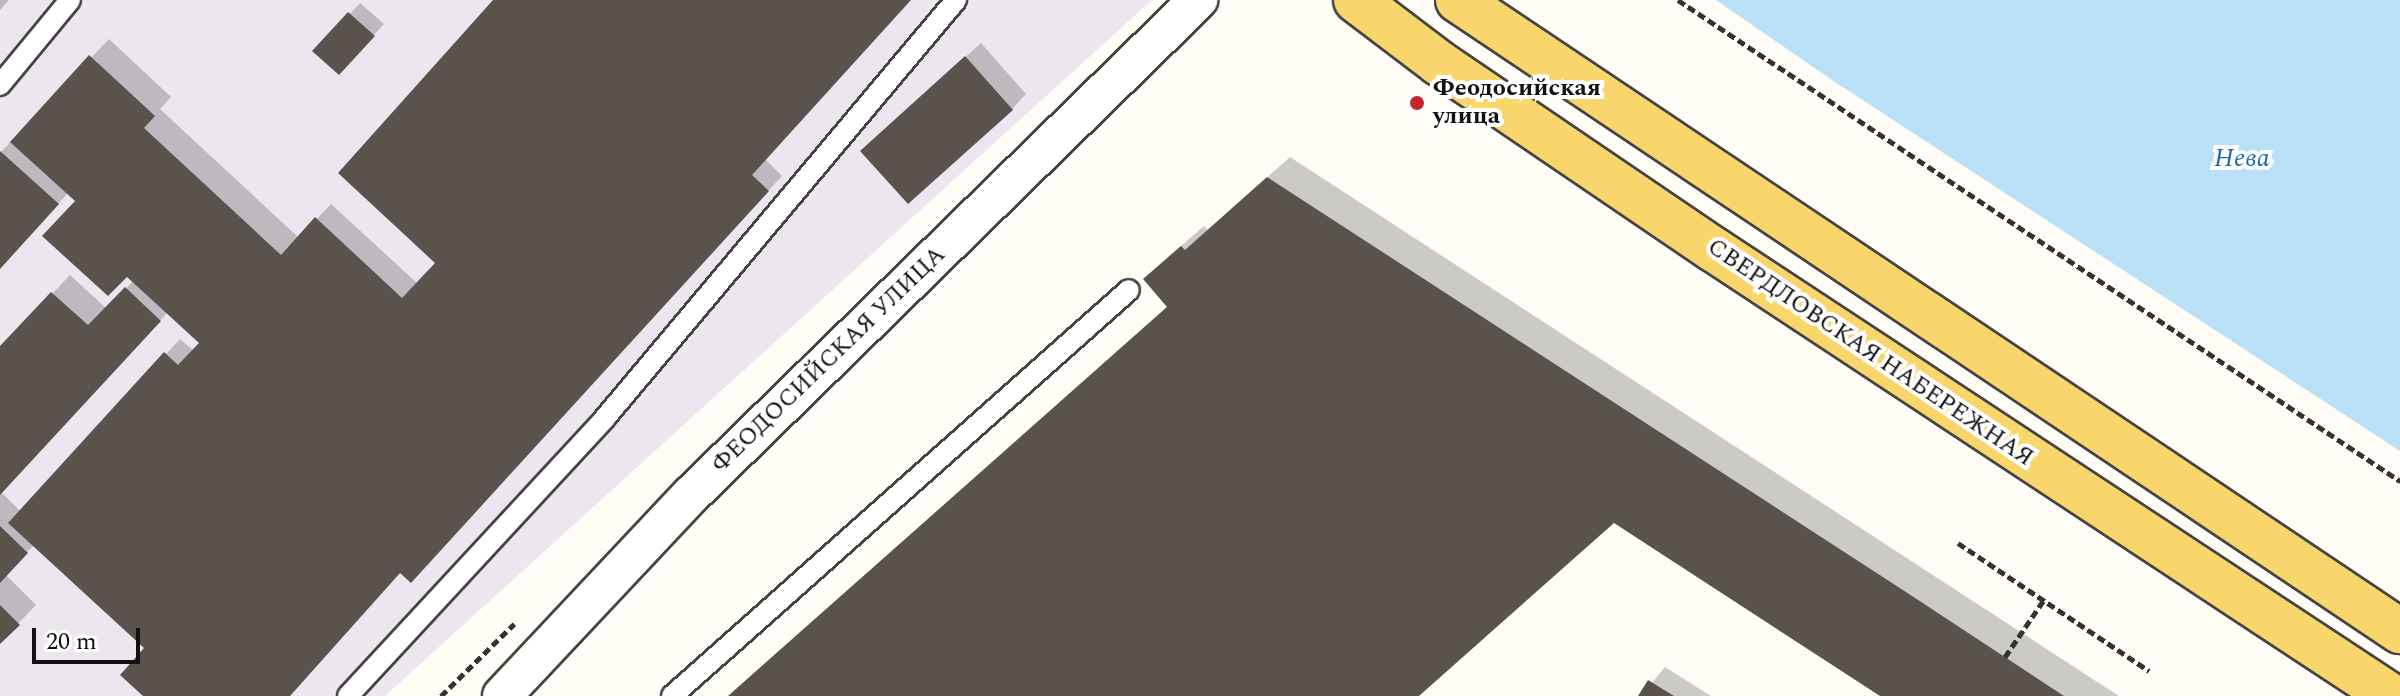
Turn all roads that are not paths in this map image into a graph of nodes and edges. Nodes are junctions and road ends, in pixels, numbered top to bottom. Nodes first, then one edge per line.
1 (70, 0) edge
2 (956, 0) edge
3 (1198, 0) edge
4 (1356, 0) edge
5 (1458, 0) edge
6 (0, 85) edge
7 (1129, 290) dead end
8 (2400, 631) edge
9 (348, 696) edge
10 (502, 696) edge
11 (672, 696) edge
12 (2391, 696) edge

1 - 6 lane
2 - 9 lane
3 - 10 street, ФЕОДОСИЙСКАЯ УЛИЦА
4 - 12 main road, СВЕРДЛОВСКАЯ НАБЕРЕЖНАЯ
5 - 8 main road
7 - 11 lane

